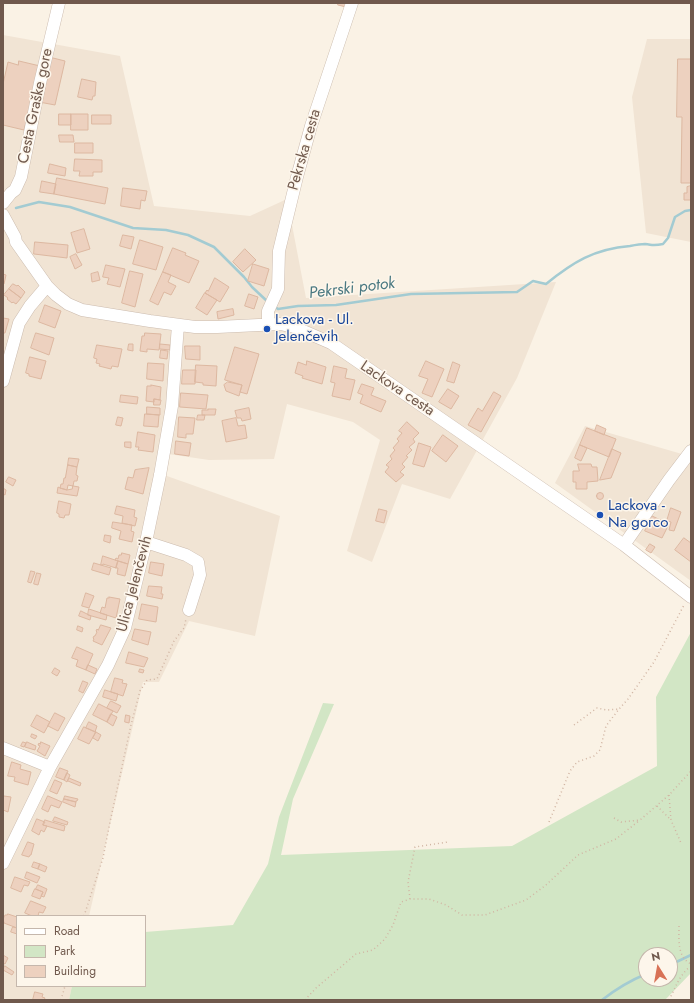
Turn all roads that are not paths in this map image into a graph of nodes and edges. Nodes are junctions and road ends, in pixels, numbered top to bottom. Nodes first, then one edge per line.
1 (59, 3) edge
2 (352, 3) edge
3 (15, 190) junction
4 (3, 203) edge
5 (4, 220) edge
6 (3, 234) edge
7 (16, 242) junction
8 (47, 286) junction
9 (268, 324) junction
10 (178, 325) junction
11 (3, 381) edge
12 (691, 451) edge
13 (146, 542) junction
14 (624, 545) junction
15 (690, 596) edge
16 (189, 610) road end
17 (3, 748) edge
18 (50, 767) junction
19 (3, 864) edge

1 - 3 street, Cesta Graške gore
2 - 9 street, Pekrska cesta
3 - 4 street, Cesta Graške gore
3 - 5 street
5 - 7 street, Lackova cesta
6 - 7 street
7 - 8 street, Lackova cesta
8 - 10 street, Lackova cesta
8 - 11 street
9 - 10 street, Lackova cesta
9 - 14 street, Lackova cesta
10 - 13 street, Ulica Jelenčevih
12 - 14 street
13 - 16 street
13 - 18 street, Ulica Jelenčevih
14 - 15 street, Lackova cesta
17 - 18 street
18 - 19 street, Ulica Jelenčevih

